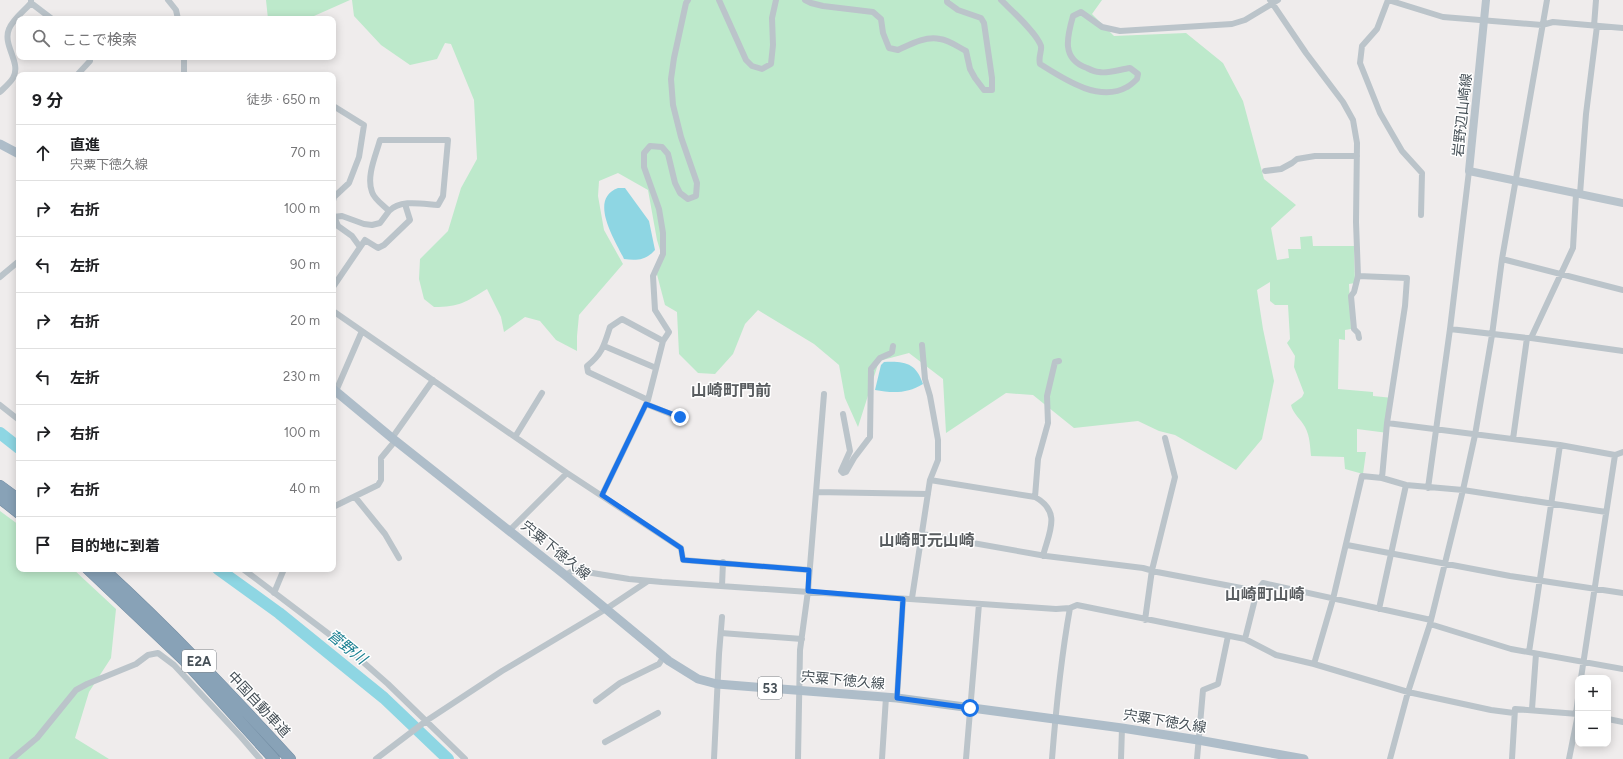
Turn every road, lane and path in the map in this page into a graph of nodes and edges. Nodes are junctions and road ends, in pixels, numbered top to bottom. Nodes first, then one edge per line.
1 (168, 0) edge
2 (688, 0) edge
3 (719, 0) edge
4 (776, 0) edge
5 (805, 0) edge
6 (947, 0) edge
7 (1001, 0) edge
8 (1388, 0) edge
9 (1486, 0) edge
10 (1547, 0) edge
11 (1596, 0) edge
12 (1273, 1) edge
13 (31, 2) edge
14 (1404, 3) edge
15 (19, 16) edge
16 (48, 16) edge
17 (177, 16) edge
18 (16, 19) edge
19 (1484, 21) junction
20 (1542, 25) junction
21 (1595, 26) junction
22 (1623, 28) edge
23 (90, 60) edge
24 (184, 60) edge
25 (80, 72) edge
26 (184, 72) edge
27 (0, 92) edge
28 (336, 108) edge
29 (0, 144) edge
30 (16, 152) edge
31 (1357, 156) junction
32 (1265, 171) dead end
33 (1469, 171) junction
34 (1515, 182) junction
35 (1578, 194) junction
36 (336, 195) edge
37 (1623, 203) edge
38 (405, 204) junction
39 (389, 211) junction
40 (1421, 215) dead end
41 (336, 217) edge
42 (336, 222) edge
43 (360, 247) junction
44 (1502, 259) junction
45 (16, 264) edge
46 (1561, 274) junction
47 (1358, 276) junction
48 (0, 277) edge
49 (336, 283) edge
50 (1623, 290) edge
51 (336, 313) edge
52 (1450, 329) junction
53 (362, 331) junction
54 (1492, 335) junction
55 (1359, 338) dead end
56 (1529, 338) junction
57 (663, 341) junction
58 (922, 345) dead end
59 (604, 346) junction
60 (893, 346) dead end
61 (1623, 351) edge
62 (1059, 361) dead end
63 (656, 368) junction
64 (433, 380) junction
65 (336, 386) edge
66 (336, 392) edge
67 (542, 393) dead end
68 (824, 394) dead end
69 (647, 402) junction
70 (0, 405) edge
71 (843, 414) dead end
72 (16, 418) edge
73 (683, 419) dead end
74 (1387, 423) junction
75 (1436, 430) junction
76 (1475, 435) junction
77 (515, 437) junction
78 (1165, 438) dead end
79 (393, 439) junction
80 (1513, 439) junction
81 (1560, 444) junction
82 (1623, 451) edge
83 (1615, 455) junction
84 (567, 472) junction
85 (1382, 478) junction
86 (930, 480) junction
87 (1406, 485) junction
88 (0, 486) edge
89 (1428, 488) junction
90 (1463, 490) junction
91 (816, 492) junction
92 (928, 494) junction
93 (602, 495) junction
94 (355, 497) junction
95 (0, 498) edge
96 (16, 498) edge
97 (1034, 498) junction
98 (1551, 503) junction
99 (336, 506) edge
100 (16, 511) edge
101 (1606, 512) junction
102 (510, 530) junction
103 (922, 534) junction
104 (1347, 544) junction
105 (1391, 554) junction
106 (1043, 556) junction
107 (399, 558) dead end
108 (723, 562) junction
109 (1444, 564) junction
110 (809, 570) junction
111 (1152, 570) junction
112 (91, 572) edge
113 (107, 572) edge
114 (247, 572) edge
115 (283, 572) edge
116 (565, 575) junction
117 (648, 581) junction
118 (1541, 581) junction
119 (722, 586) junction
120 (1595, 589) junction
121 (808, 591) junction
122 (1257, 591) junction
123 (274, 593) junction
124 (1623, 593) edge
125 (912, 598) junction
126 (903, 599) junction
127 (1333, 599) junction
128 (978, 604) junction
129 (1070, 608) junction
130 (606, 609) junction
131 (1380, 609) junction
132 (722, 617) dead end
133 (1145, 620) junction
134 (1430, 622) junction
135 (721, 633) junction
136 (1228, 636) junction
137 (802, 639) junction
138 (1245, 639) junction
139 (1529, 652) junction
140 (1536, 654) junction
141 (664, 656) junction
142 (1583, 663) junction
143 (1314, 664) junction
144 (1623, 670) edge
145 (1581, 675) edge
146 (717, 684) junction
147 (801, 690) junction
148 (1408, 692) junction
149 (886, 697) junction
150 (897, 698) junction
151 (596, 701) dead end
152 (970, 708) junction
153 (1532, 709) junction
154 (658, 713) dead end
155 (1514, 713) junction
156 (1575, 714) edge
157 (1054, 720) junction
158 (1611, 720) edge
159 (426, 721) junction
160 (1623, 722) edge
161 (1575, 725) edge
162 (1122, 728) junction
163 (1198, 740) junction
164 (605, 742) dead end
165 (12, 759) edge
166 (260, 759) edge
167 (274, 759) edge
168 (290, 759) edge
169 (376, 759) edge
170 (465, 759) edge
171 (714, 759) edge
172 (798, 759) edge
173 (882, 759) edge
174 (966, 759) edge
175 (1052, 759) edge
176 (1121, 759) edge
177 (1197, 759) edge
178 (1304, 759) edge
179 (1390, 759) edge
180 (1512, 759) edge
181 (1569, 759) edge

1 - 17 street
2 - 57 street
3 - 4 street
5 - 6 street
7 - 12 street
8 - 14 street
8 - 40 street
9 - 19 main road, 岩野辺山崎線
10 - 20 street
11 - 21 street
12 - 31 street
13 - 15 street
13 - 16 street
14 - 19 street
18 - 27 street
19 - 20 street
19 - 33 main road, 岩野辺山崎線
20 - 21 street
20 - 34 street
21 - 22 street
21 - 35 street
23 - 25 street
24 - 26 street
28 - 36 street
29 - 30 main road
31 - 32 street
31 - 47 street
33 - 34 main road, 岩野辺山崎線
33 - 52 street
34 - 35 main road, 岩野辺山崎線
34 - 44 street
35 - 37 main road, 岩野辺山崎線
35 - 46 street
38 - 39 street
38 - 39 street
38 - 43 street
39 - 41 street
42 - 43 street
43 - 49 street
44 - 46 street
44 - 54 street
45 - 48 street
46 - 50 street
46 - 56 street
47 - 55 street
47 - 74 street
51 - 53 street
52 - 54 street
52 - 75 street
53 - 64 street
53 - 65 street
54 - 56 street
54 - 76 street
56 - 61 street
56 - 80 street
57 - 59 street
57 - 63 street
58 - 86 street
59 - 63 street
59 - 69 street
60 - 71 street
62 - 97 street
63 - 69 street
64 - 77 street
64 - 79 street
66 - 79 main road, 宍粟下徳久線 / 53
67 - 77 street
68 - 91 street
69 - 73 street
69 - 93 street
70 - 72 street
74 - 75 street
74 - 85 street
75 - 76 street
75 - 89 street
76 - 80 street
76 - 90 street
77 - 84 street
78 - 111 street
79 - 94 street
79 - 102 main road, 宍粟下徳久線 / 53
80 - 81 street
81 - 83 street
81 - 98 street
82 - 83 street
83 - 101 street
84 - 93 street
84 - 102 street
85 - 87 street
85 - 104 street
86 - 92 street
86 - 97 street
87 - 89 street
87 - 105 street
88 - 96 highway
89 - 90 street
90 - 98 street
90 - 109 street
91 - 92 street
91 - 110 street
92 - 103 street
93 - 108 street
94 - 99 street
94 - 107 street
95 - 100 highway
97 - 106 street
98 - 101 street
98 - 118 street
101 - 120 street
102 - 116 main road, 宍粟下徳久線 / 53
103 - 106 street
103 - 125 street
104 - 105 street
104 - 127 street
105 - 109 street
105 - 131 street
106 - 111 street
108 - 110 street
108 - 119 street
109 - 118 street
109 - 134 street
110 - 121 street
111 - 122 street
111 - 133 street
112 - 167 highway, 中国自動車道 / E2A
113 - 168 highway, 中国自動車道 / E2A
114 - 123 street
115 - 123 street
116 - 117 street
116 - 130 main road, 宍粟下徳久線 / 53
117 - 119 street
117 - 130 street
118 - 120 street
118 - 139 street
119 - 121 street
120 - 124 street
120 - 142 street
121 - 126 street
121 - 137 street
122 - 127 street
122 - 138 street
123 - 159 street
125 - 126 street
125 - 128 street
126 - 150 street
127 - 131 street
127 - 143 street
128 - 129 street
128 - 152 street
129 - 133 street
129 - 157 street
130 - 141 main road, 宍粟下徳久線 / 53
130 - 159 street
131 - 134 street
132 - 135 street
133 - 136 street
134 - 139 street
134 - 148 street
135 - 137 street
135 - 146 street
136 - 138 street
136 - 163 street
137 - 147 street
138 - 143 street
139 - 140 street
140 - 142 street
140 - 153 street
141 - 146 main road, 宍粟下徳久線 / 53
141 - 151 street
142 - 144 street
142 - 145 street
143 - 148 street
146 - 147 main road, 宍粟下徳久線 / 53
146 - 171 street
147 - 149 main road, 宍粟下徳久線 / 53
147 - 172 street
148 - 155 street
148 - 179 street
149 - 150 main road, 宍粟下徳久線 / 53
149 - 173 street
150 - 152 main road, 宍粟下徳久線 / 53
152 - 157 main road, 宍粟下徳久線 / 53
152 - 174 street
153 - 155 street
153 - 156 street
154 - 164 street
155 - 180 street
157 - 162 main road, 宍粟下徳久線 / 53
157 - 175 street
158 - 160 street
159 - 169 street
159 - 170 street
161 - 181 street
162 - 163 main road, 宍粟下徳久線 / 53
162 - 176 street
163 - 177 street
163 - 178 main road, 宍粟下徳久線 / 53
165 - 166 street

